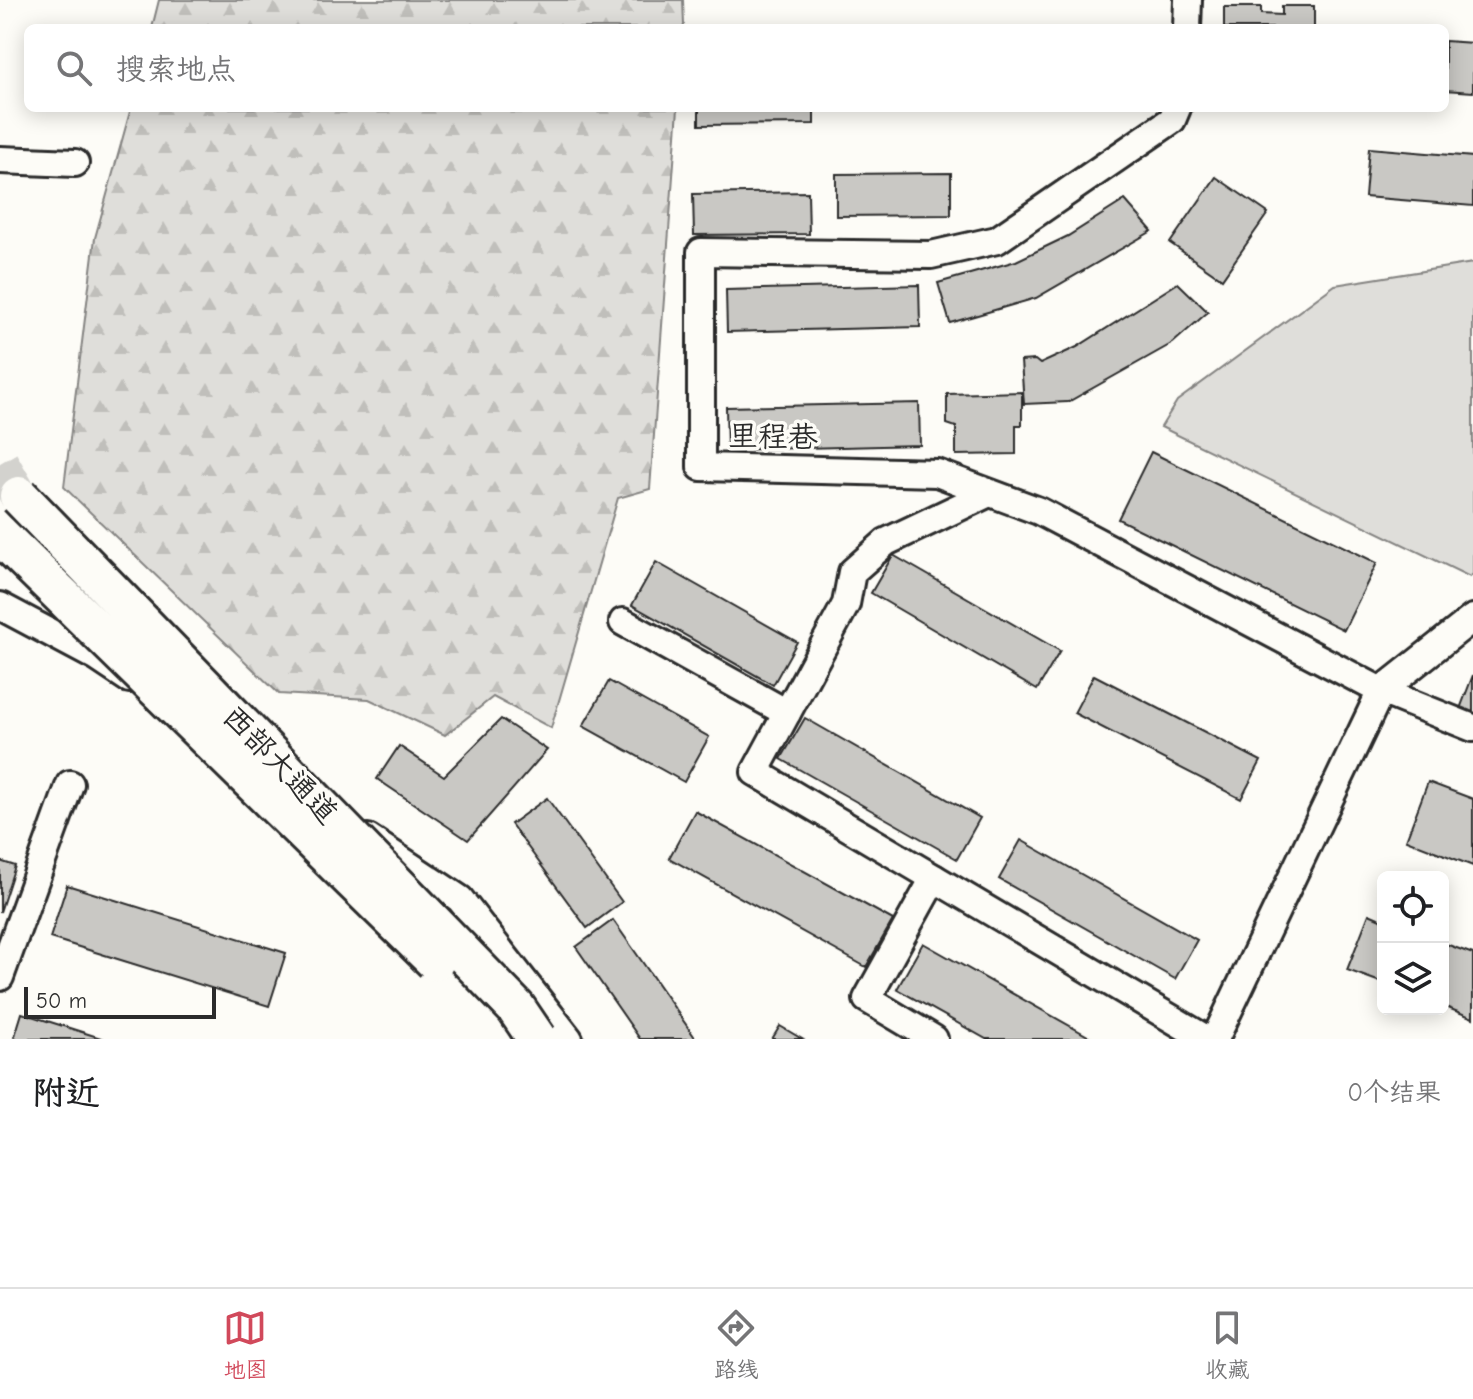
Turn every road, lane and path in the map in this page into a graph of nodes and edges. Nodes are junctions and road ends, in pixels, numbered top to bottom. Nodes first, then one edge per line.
1 (1188, 0) edge
2 (1187, 24) edge
3 (1175, 112) edge
4 (0, 160) edge
5 (75, 163) dead end
6 (989, 493) junction
7 (19, 496) tunnel mouth
8 (0, 535) tunnel mouth
9 (0, 606) edge
10 (1473, 618) edge
11 (623, 622) dead end
12 (1381, 691) junction
13 (787, 713) junction
14 (1473, 728) edge
15 (70, 784) dead end
16 (934, 878) junction
17 (0, 977) edge
18 (537, 999) junction
19 (509, 1039) edge
20 (537, 1039) edge
21 (550, 1039) edge
22 (569, 1039) edge
23 (934, 1039) edge
24 (1206, 1039) edge
25 (1215, 1039) edge

1 - 2 street
3 - 6 street, 里程巷
4 - 5 street
6 - 12 street, 里程巷
6 - 13 street
7 - 20 highway, 西部大通道, bridge
8 - 19 highway, 西部大通道, bridge
9 - 18 street
10 - 12 street
11 - 13 street
12 - 14 street, 里程巷
12 - 25 street
13 - 16 street
15 - 17 street
16 - 23 street
16 - 24 street
18 - 21 street
18 - 22 street

